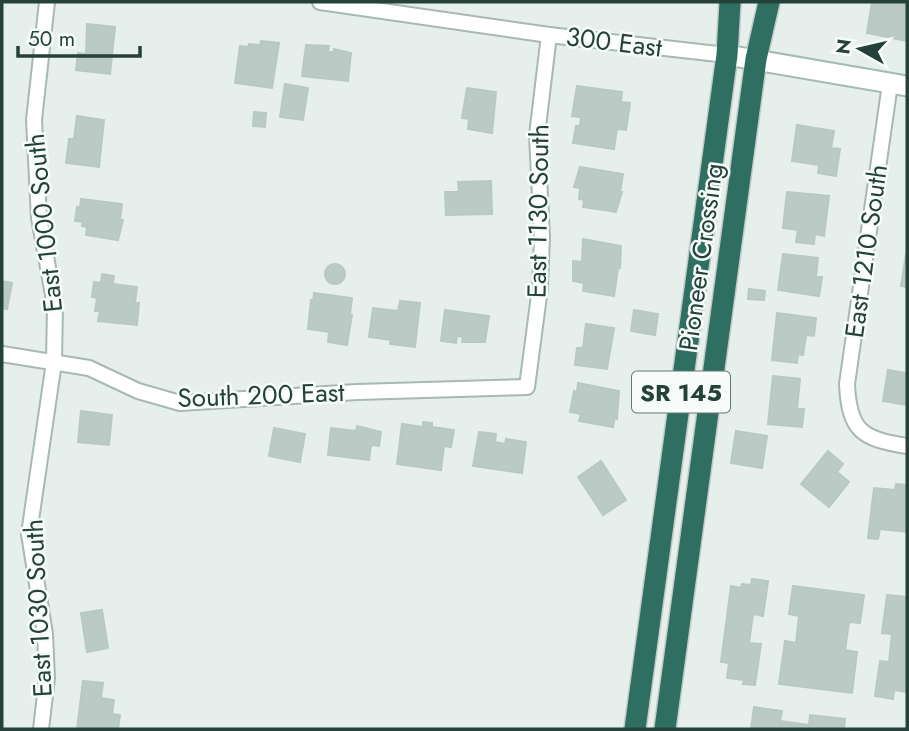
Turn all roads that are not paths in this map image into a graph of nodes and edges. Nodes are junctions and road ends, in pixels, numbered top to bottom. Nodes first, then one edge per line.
1 (47, 2) edge
2 (320, 2) edge
3 (730, 2) edge
4 (769, 2) edge
5 (550, 34) junction
6 (727, 55) junction
7 (756, 59) junction
8 (899, 85) edge
9 (2, 354) edge
10 (54, 362) junction
11 (527, 387) joint
12 (907, 446) edge
13 (41, 729) edge
14 (635, 729) edge
15 (665, 729) edge

1 - 10 street, East 1000 South
2 - 5 street, 300 East
3 - 6 highway, Pioneer Crossing / SR 145
4 - 7 highway, Pioneer Crossing / SR 145
5 - 6 street, 300 East
5 - 11 street, East 1130 South
6 - 7 street, 300 East
6 - 14 highway, Pioneer Crossing / SR 145
7 - 8 street, 300 East
7 - 15 highway, Pioneer Crossing / SR 145
8 - 12 street, East 1210 South
9 - 10 street, South 200 East
10 - 11 street, South 200 East
10 - 13 street, East 1030 South

